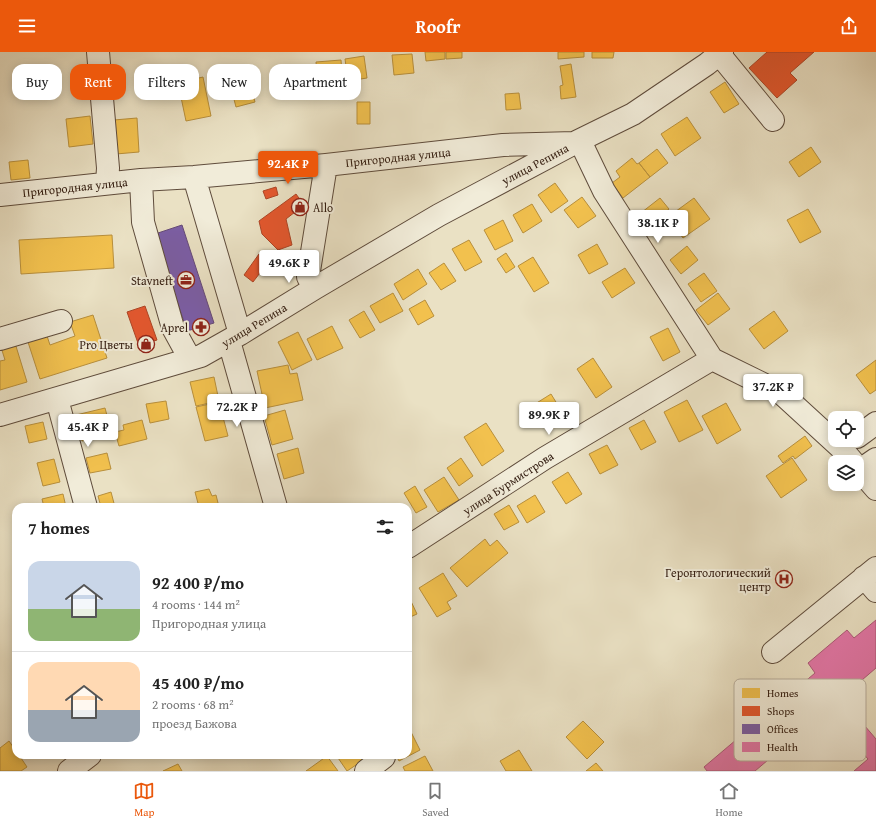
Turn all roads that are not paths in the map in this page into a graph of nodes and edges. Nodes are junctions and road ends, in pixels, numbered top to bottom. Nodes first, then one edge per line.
1 (98, 52) edge
2 (721, 53) edge
3 (773, 120) dead end
4 (577, 142) junction
5 (326, 165) junction
6 (194, 177) junction
7 (141, 180) junction
8 (107, 183) junction
9 (0, 195) edge
10 (314, 288) junction
11 (61, 321) dead end
12 (235, 338) junction
13 (0, 339) edge
14 (190, 359) junction
15 (712, 359) junction
16 (57, 399) junction
17 (0, 415) edge
18 (876, 423) edge
19 (857, 455) edge
20 (864, 468) edge
21 (876, 489) edge
22 (85, 503) edge
23 (275, 503) edge
24 (412, 544) edge
25 (872, 579) edge
26 (772, 652) dead end
27 (85, 759) edge
28 (386, 761) edge
29 (69, 771) edge
30 (366, 771) edge

1 - 8 street
2 - 3 street
2 - 4 street, Пригородная улица
4 - 5 street, Пригородная улица
4 - 10 street, улица Репина
4 - 15 street
5 - 6 street, Пригородная улица
5 - 10 street
6 - 7 street, Пригородная улица
6 - 12 street
7 - 8 street, Пригородная улица
7 - 14 street
8 - 9 street, Пригородная улица
10 - 12 street, улица Репина
11 - 13 street
12 - 14 street, улица Репина
12 - 23 street
14 - 16 street, улица Репина
15 - 19 street
15 - 24 street, улица Бурмистрова
16 - 17 street, улица Репина
16 - 22 street
18 - 19 street
20 - 21 street
25 - 26 street
27 - 29 street
28 - 30 street

